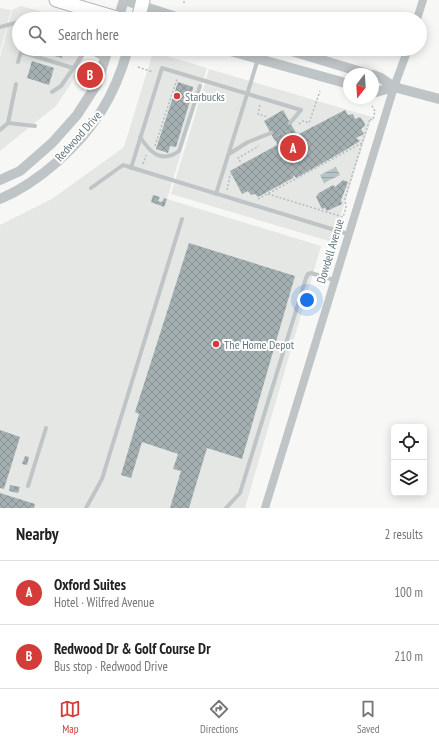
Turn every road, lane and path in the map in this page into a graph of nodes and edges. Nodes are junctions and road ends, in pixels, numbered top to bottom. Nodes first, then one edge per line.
1 (56, 0) edge
2 (124, 0) edge
3 (184, 0) edge
4 (423, 0) edge
5 (143, 3) edge
6 (184, 3) dead end
7 (96, 12) edge
8 (121, 12) edge
9 (165, 12) edge
10 (419, 12) edge
11 (12, 24) edge
12 (0, 27) edge
13 (20, 56) edge
14 (38, 56) edge
15 (81, 56) edge
16 (97, 56) edge
17 (106, 56) edge
18 (126, 56) edge
19 (250, 56) edge
20 (308, 56) edge
21 (405, 56) edge
22 (258, 58) junction
23 (105, 60) junction
24 (18, 62) dead end
25 (73, 68) junction
26 (348, 68) edge
27 (75, 73) dead end
28 (379, 77) edge
29 (87, 79) dead end
30 (177, 79) dead end
31 (343, 82) edge
32 (16, 84) dead end
33 (200, 86) dead end
34 (394, 87) junction
35 (379, 91) edge
36 (52, 92) dead end
37 (247, 94) junction
38 (439, 99) edge
39 (372, 106) dead end
40 (290, 122) dead end
41 (8, 123) junction
42 (35, 126) dead end
43 (0, 130) edge
44 (271, 133) dead end
45 (140, 137) junction
46 (52, 143) junction
47 (362, 143) junction
48 (152, 150) dead end
49 (146, 155) dead end
50 (228, 155) junction
51 (63, 156) junction
52 (143, 165) dead end
53 (131, 168) junction
54 (230, 175) dead end
55 (0, 180) edge
56 (91, 188) dead end
57 (233, 191) dead end
58 (216, 194) junction
59 (268, 194) junction
60 (252, 197) dead end
61 (0, 200) edge
62 (182, 219) dead end
63 (348, 234) junction
64 (334, 280) junction
65 (46, 428) dead end
66 (28, 486) dead end
67 (86, 508) edge
68 (226, 508) edge
69 (265, 508) edge

1 - 7 main road
2 - 5 street
2 - 8 street
3 - 6 path
4 - 10 street
5 - 9 street
11 - 12 lane
13 - 24 lane
14 - 25 lane
15 - 25 lane
16 - 23 lane
17 - 23 street, Redwood Drive
18 - 51 street, Redwood Drive
19 - 22 street
20 - 26 street
21 - 34 street, Dowdell Avenue
22 - 31 street
22 - 37 lane
23 - 46 street, Redwood Drive
25 - 36 lane
27 - 29 path
28 - 34 street
30 - 48 path
32 - 41 lane
33 - 45 lane
34 - 35 street
34 - 38 street
34 - 63 street, Dowdell Avenue
37 - 40 lane
37 - 45 lane
37 - 50 lane
39 - 47 path
41 - 42 lane
41 - 43 lane
44 - 50 lane
45 - 53 lane
46 - 51 street
46 - 55 street, Redwood Drive
47 - 59 path
47 - 59 path
49 - 52 path
50 - 58 lane
51 - 61 street, Redwood Drive
53 - 56 lane
53 - 58 lane
54 - 57 path
58 - 63 lane
59 - 60 path
62 - 67 lane
63 - 64 street, Dowdell Avenue
64 - 68 lane
64 - 69 street, Dowdell Avenue
65 - 66 lane

